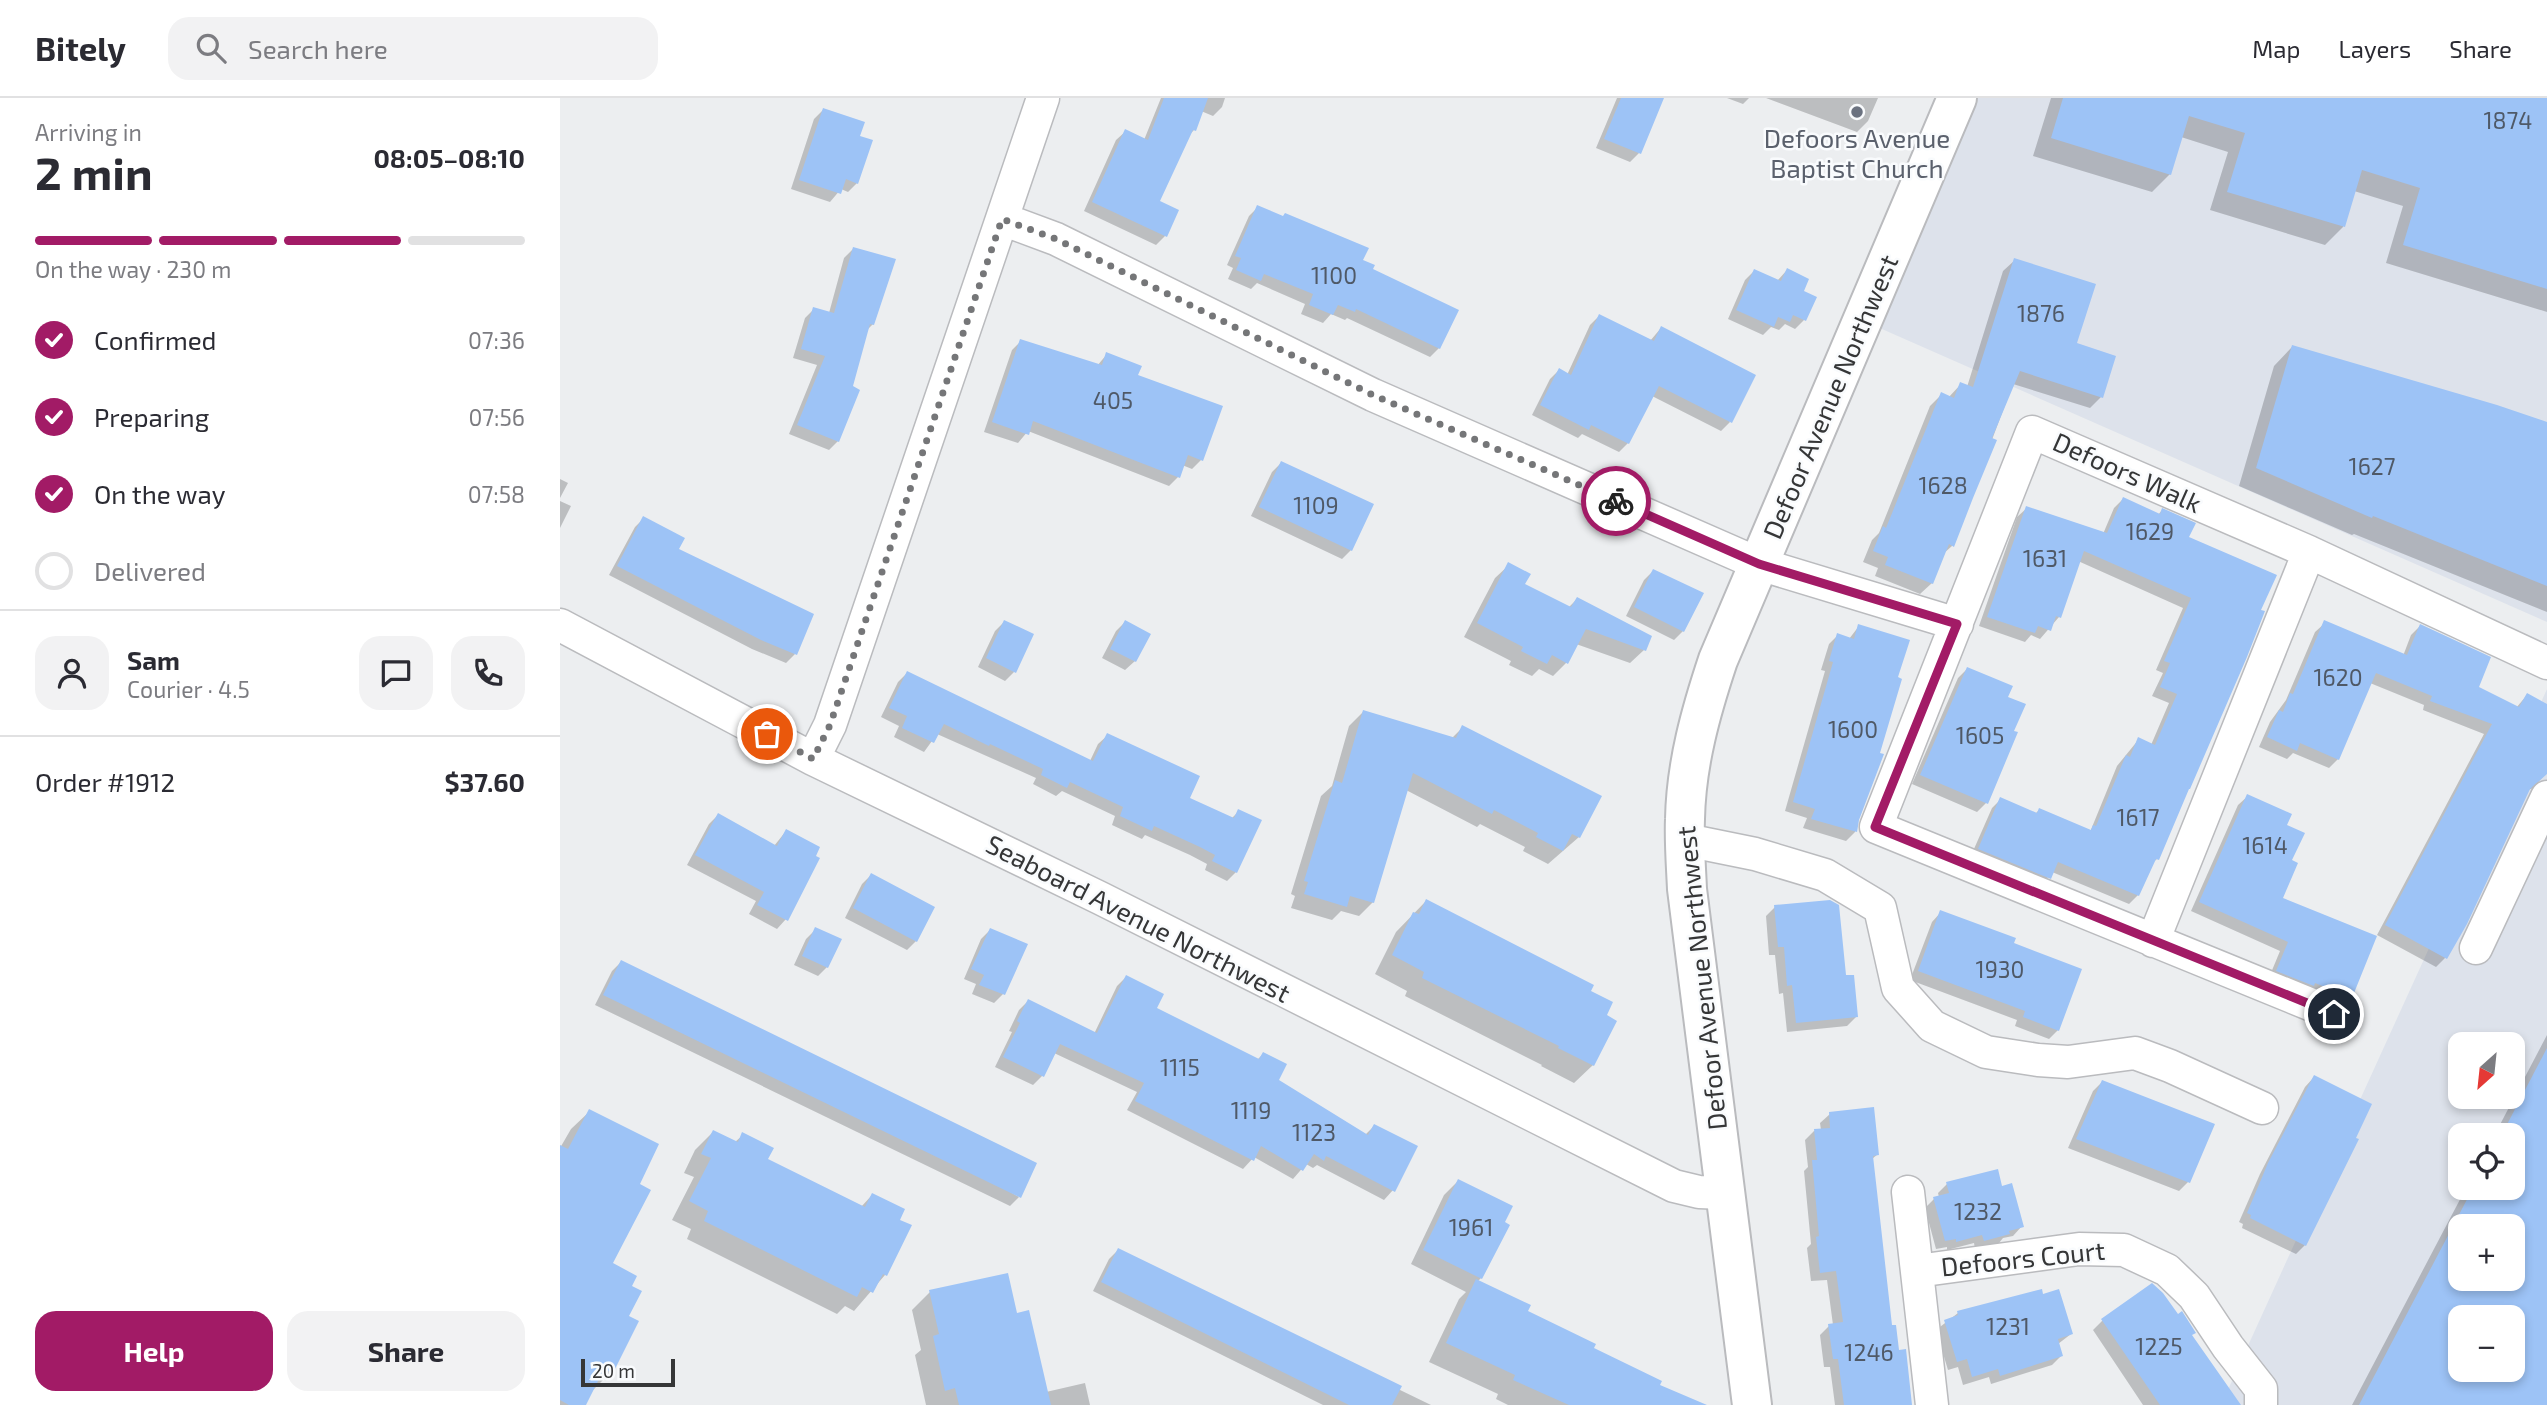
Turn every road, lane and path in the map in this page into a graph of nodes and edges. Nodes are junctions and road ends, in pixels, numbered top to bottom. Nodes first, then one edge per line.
1 (1043, 98) edge
2 (1957, 98) edge
3 (1002, 219) junction
4 (2309, 552) junction
5 (1759, 564) junction
6 (1957, 624) junction
7 (560, 625) edge
8 (2547, 663) edge
9 (813, 759) junction
10 (2547, 797) edge
11 (1686, 840) junction
12 (2153, 941) junction
13 (2476, 948) dead end
14 (2334, 1014) dead end
15 (2262, 1108) dead end
16 (1908, 1192) dead end
17 (1724, 1193) junction
18 (1917, 1271) junction
19 (1931, 1400) edge
20 (1752, 1405) edge
21 (2261, 1405) edge

1 - 3 street
2 - 5 street, Defoor Avenue Northwest
3 - 5 street
3 - 9 street
4 - 6 street, Defoors Walk
4 - 8 street, Defoors Walk
4 - 12 street
5 - 6 street
5 - 11 street, Defoor Avenue Northwest
6 - 12 street, Defoors Walk
7 - 9 street, Seaboard Avenue Northwest
9 - 17 street, Seaboard Avenue Northwest
10 - 13 street
11 - 15 street
11 - 17 street, Defoor Avenue Northwest
12 - 14 street, Defoors Walk
16 - 18 street
17 - 20 street, Defoor Avenue Northwest
18 - 19 street
18 - 21 street, Defoors Court

